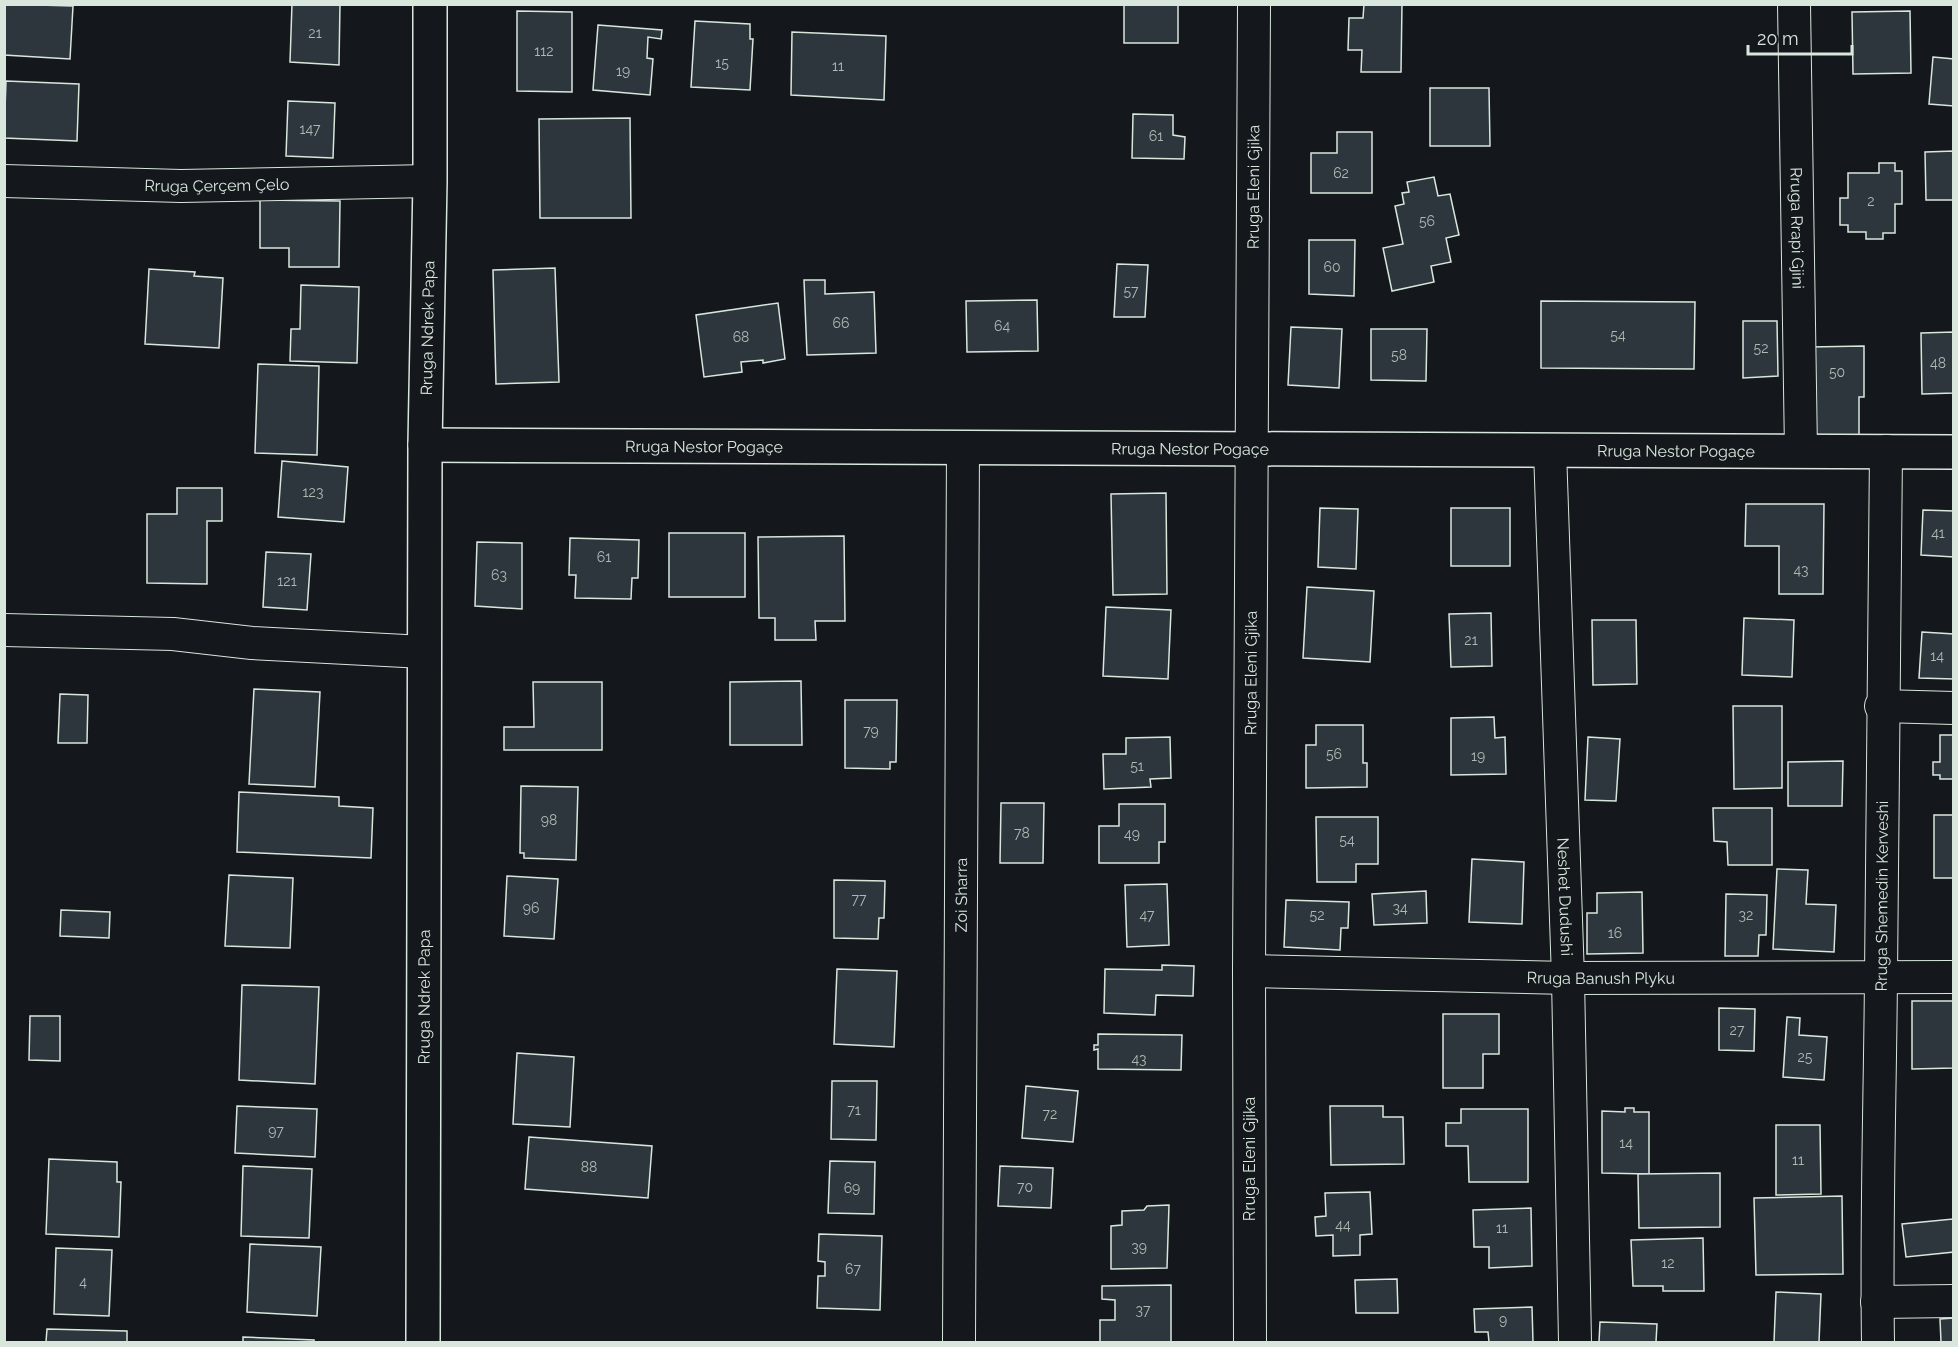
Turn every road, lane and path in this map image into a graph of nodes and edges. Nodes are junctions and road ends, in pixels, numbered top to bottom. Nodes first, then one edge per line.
1 (430, 4) edge
2 (1254, 4) edge
3 (1794, 4) edge
4 (4, 181) edge
5 (430, 181) junction
6 (425, 444) junction
7 (963, 447) junction
8 (1252, 449) junction
9 (1550, 450) junction
10 (1801, 451) junction
11 (1886, 451) junction
12 (1953, 452) edge
13 (4, 630) edge
14 (424, 652) junction
15 (1881, 706) junction
16 (1953, 708) edge
17 (1249, 971) junction
18 (1953, 977) edge
19 (1568, 978) junction
20 (1881, 978) junction
21 (1953, 1301) edge
22 (1877, 1302) junction
23 (423, 1342) edge
24 (959, 1342) edge
25 (1250, 1342) edge
26 (1575, 1342) edge
27 (1878, 1342) edge

1 - 5 street, Rruga Ndrek Papa
2 - 8 street, Rruga Eleni Gjika
3 - 10 street, Rruga Rrapi Gjini
4 - 5 street, Rruga Çerçem Çelo
5 - 6 street, Rruga Ndrek Papa
6 - 7 street, Rruga Nestor Pogaçe
6 - 14 street, Rruga Ndrek Papa
7 - 8 street, Rruga Nestor Pogaçe
7 - 24 street, Zoi Sharra
8 - 9 street, Rruga Nestor Pogaçe
8 - 17 street, Rruga Eleni Gjika
9 - 10 street, Rruga Nestor Pogaçe
9 - 19 street, Neshet Dudushi
10 - 11 street, Rruga Nestor Pogaçe
11 - 12 street, Rruga Nestor Pogaçe
11 - 15 street, Rruga Shemedin Kerveshi
13 - 14 street
14 - 23 street, Rruga Ndrek Papa
15 - 16 street
15 - 20 street, Rruga Shemedin Kerveshi
17 - 19 street, Rruga Banush Plyku
17 - 25 street, Rruga Eleni Gjika
18 - 20 street, Rruga Banush Plyku
19 - 20 street, Rruga Banush Plyku
19 - 26 street, Neshet Dudushi
20 - 22 street, Rruga Shemedin Kerveshi
21 - 22 street
22 - 27 street, Rruga Shemedin Kerveshi

